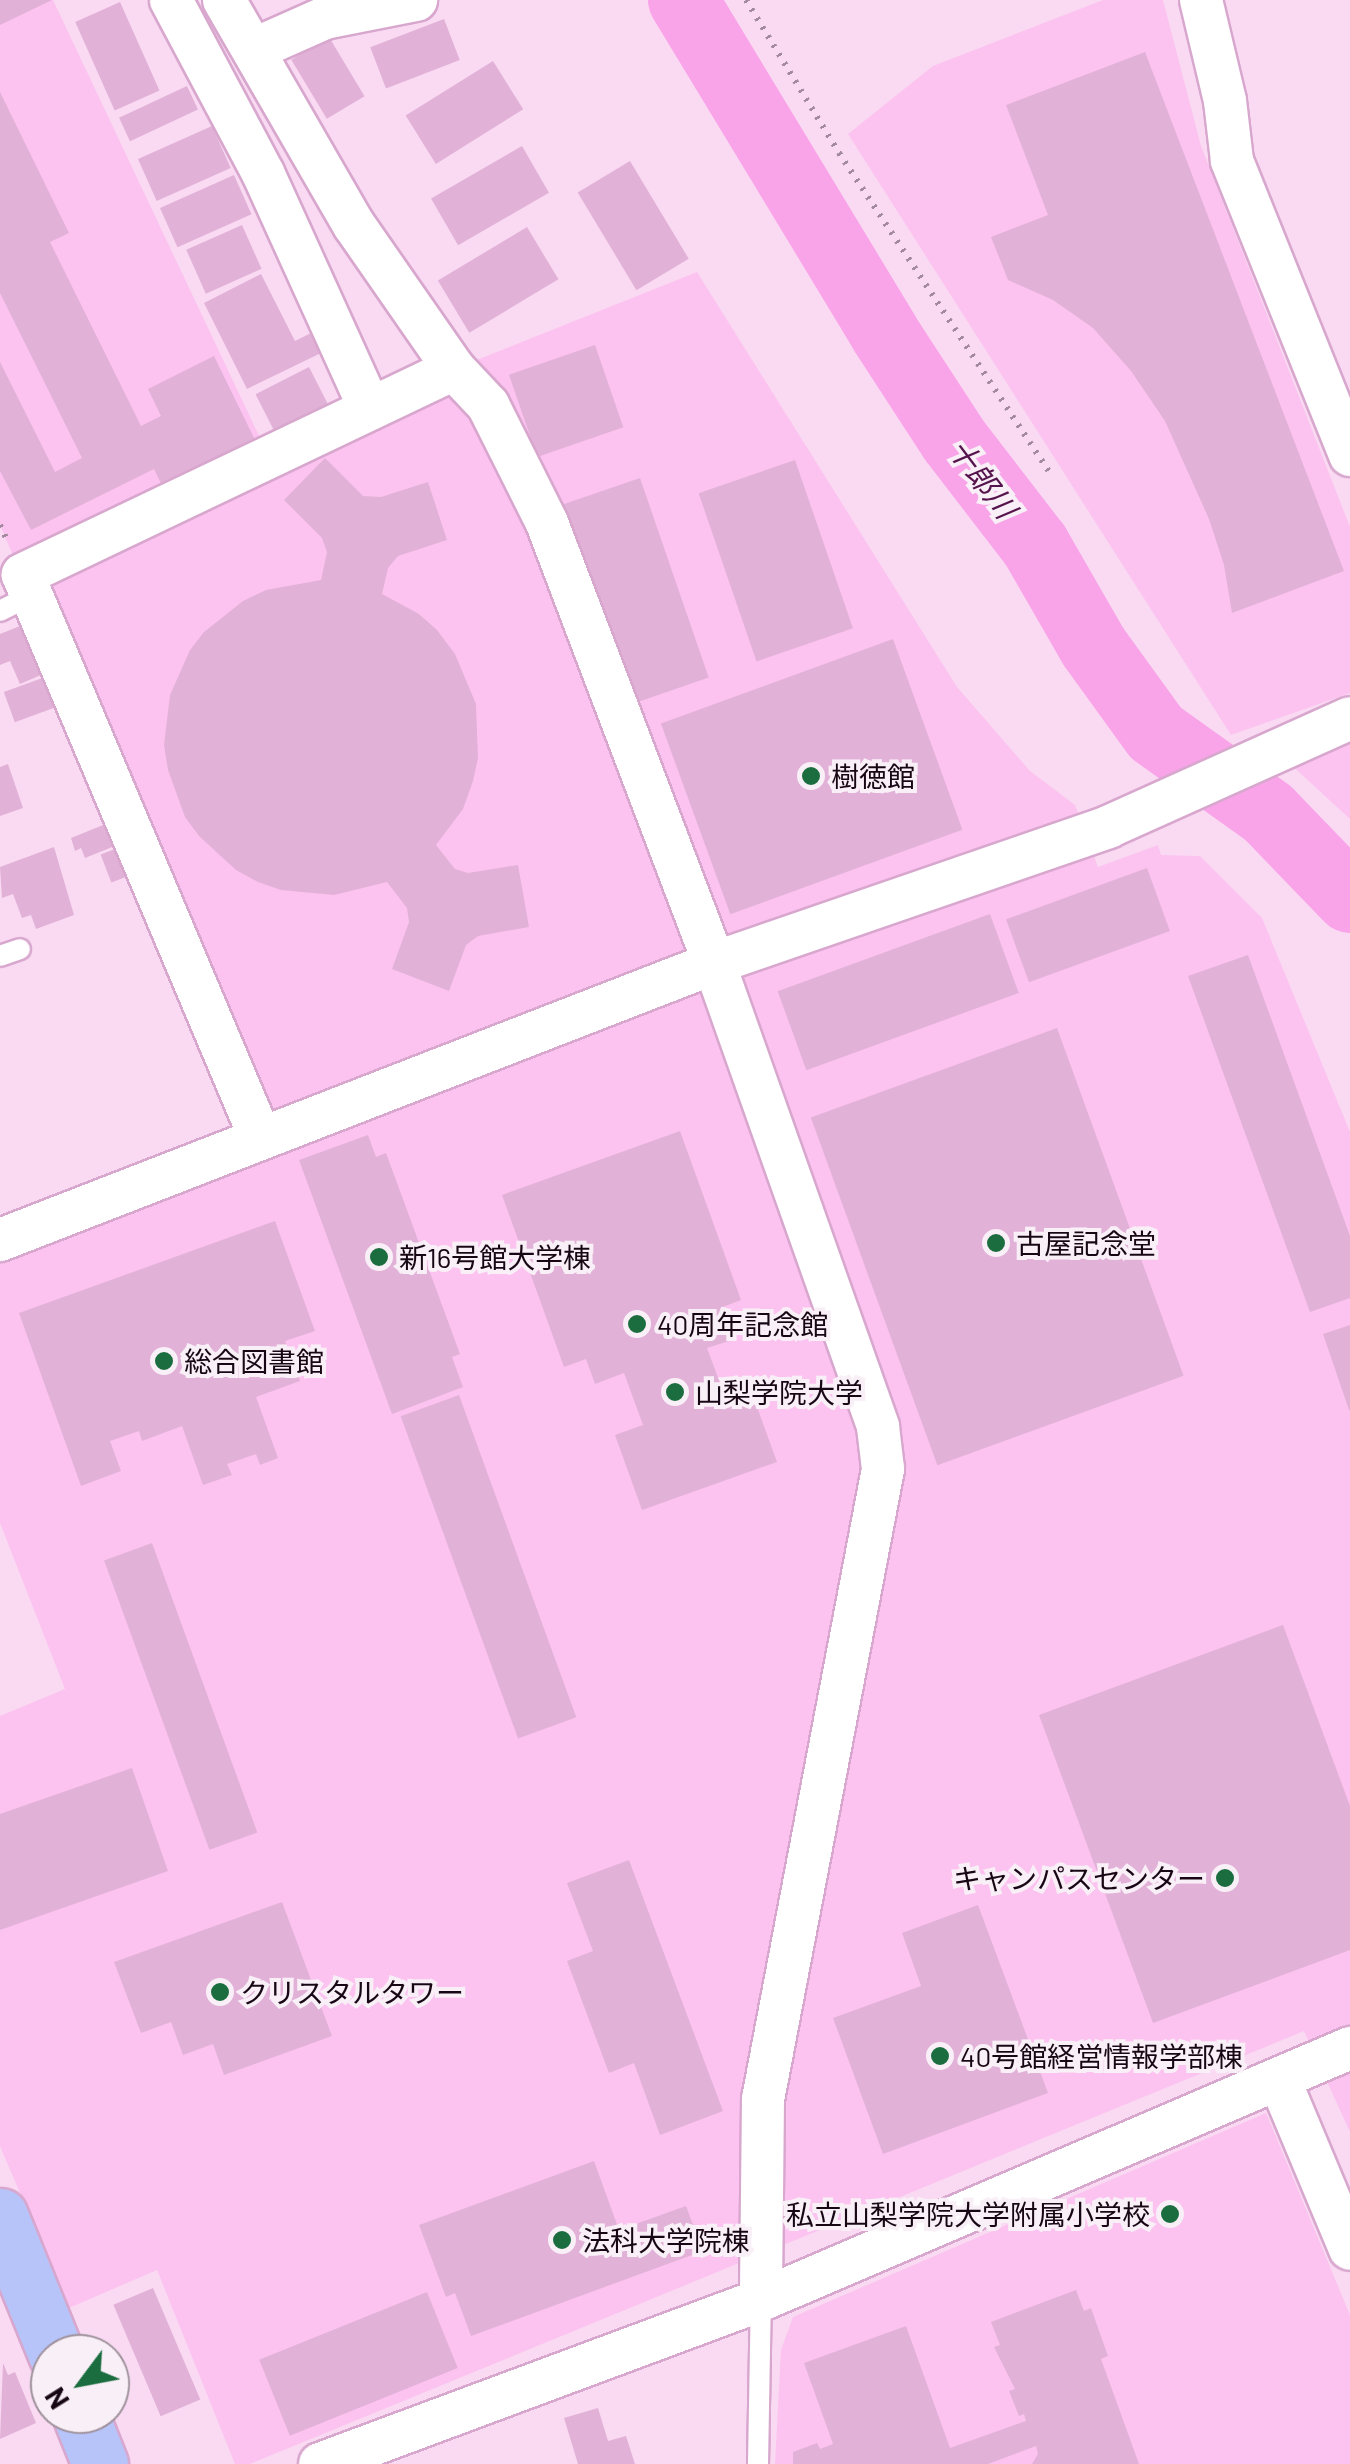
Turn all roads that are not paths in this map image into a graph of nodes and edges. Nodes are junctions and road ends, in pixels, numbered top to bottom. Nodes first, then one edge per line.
1 (172, 0) edge
2 (224, 0) edge
3 (416, 0) edge
4 (1201, 0) edge
5 (255, 49) junction
6 (454, 369) junction
7 (370, 409) junction
8 (1350, 455) edge
9 (15, 603) edge
10 (1350, 718) edge
11 (20, 948) dead end
12 (0, 956) edge
13 (714, 964) junction
14 (260, 1137) junction
15 (0, 1240) edge
16 (1350, 2048) edge
17 (1278, 2079) junction
18 (0, 2216) edge
19 (1350, 2249) edge
20 (761, 2300) junction
21 (48, 2334) edge
22 (88, 2434) edge
23 (100, 2464) edge
24 (320, 2464) edge
25 (758, 2464) edge

1 - 7 street
2 - 5 street
3 - 5 street
4 - 8 street
5 - 6 street
6 - 7 street
6 - 13 street
7 - 9 street
9 - 14 street
10 - 13 street
11 - 12 lane
13 - 14 street
13 - 20 street
14 - 15 street
16 - 17 street
17 - 19 street
17 - 20 street
18 - 21 highway
20 - 24 street
20 - 25 lane
22 - 23 highway

